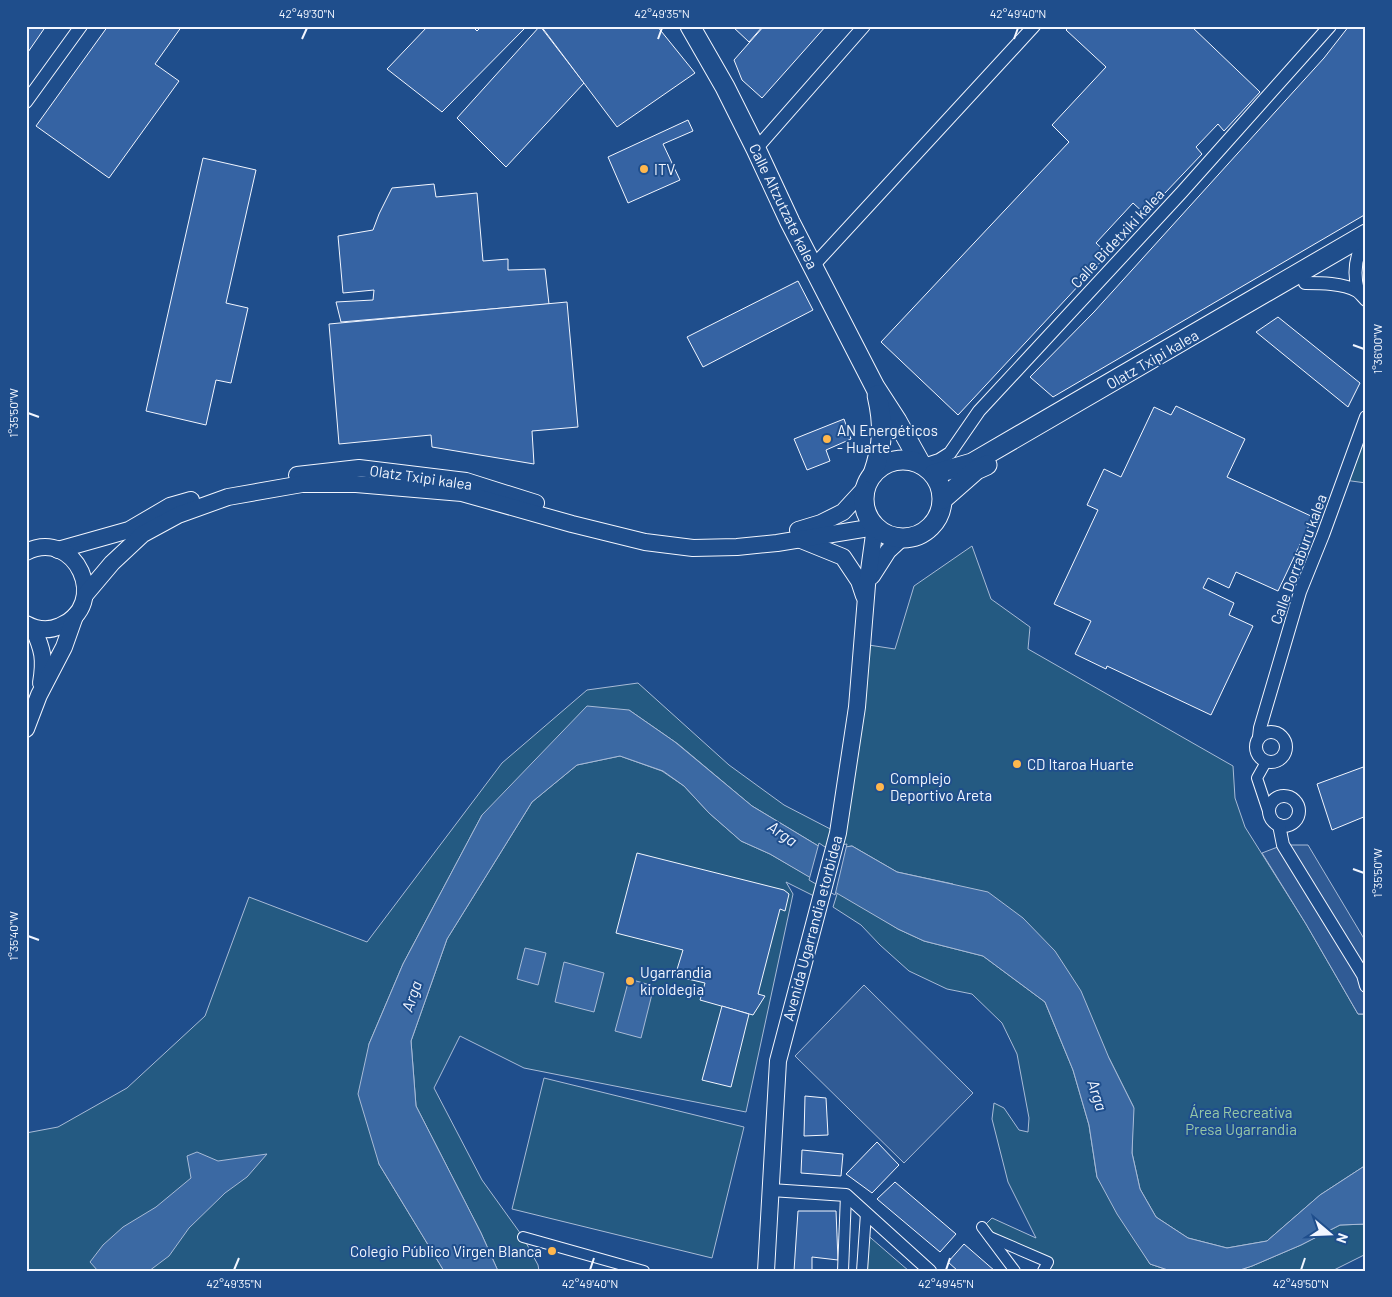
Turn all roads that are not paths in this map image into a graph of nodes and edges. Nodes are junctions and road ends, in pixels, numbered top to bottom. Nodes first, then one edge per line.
1 (81, 26) edge
2 (690, 26) edge
3 (864, 26) edge
4 (1034, 26) edge
5 (1329, 27) edge
6 (26, 102) edge
7 (756, 148) junction
8 (1366, 234) edge
9 (1359, 247) edge
10 (813, 266) junction
11 (1305, 283) junction
12 (1362, 296) edge
13 (875, 387) junction
14 (1366, 417) edge
15 (926, 468) junction
16 (870, 481) junction
17 (943, 499) junction
18 (875, 527) junction
19 (902, 538) junction
20 (799, 539) junction
21 (28, 550) edge
22 (58, 550) junction
23 (867, 593) junction
24 (85, 595) junction
25 (75, 616) junction
26 (29, 626) edge
27 (39, 695) junction
28 (1265, 713) junction
29 (26, 730) edge
30 (1272, 732) junction
31 (1259, 737) junction
32 (1262, 758) junction
33 (1274, 821) joint
34 (1366, 986) edge
35 (771, 1190) junction
36 (846, 1195) junction
37 (866, 1212) junction
38 (982, 1227) dead end
39 (523, 1237) dead end
40 (990, 1237) junction
41 (644, 1271) edge
42 (766, 1271) edge
43 (843, 1271) edge
44 (862, 1271) edge
45 (930, 1271) edge
46 (1015, 1271) edge
47 (1043, 1271) edge

1 - 6 street
2 - 7 main road, Calle Altzutzate kalea
3 - 7 street
4 - 10 street
5 - 15 street, Calle Bidetxiki kalea
7 - 10 main road, Calle Altzutzate kalea
8 - 9 main road, Olatz Txipi kalea
9 - 11 main road, Olatz Txipi kalea
9 - 12 street
9 - 15 main road, Olatz Txipi kalea
10 - 13 main road, Calle Altzutzate kalea
11 - 12 street
11 - 17 main road, Olatz Txipi kalea
13 - 15 main road
13 - 16 main road
14 - 28 street, Calle Dorraburu kalea
15 - 16 main road
15 - 17 main road
16 - 18 main road
16 - 22 street, Olatz Txipi kalea
17 - 19 main road
18 - 19 main road
18 - 20 street, Olatz Txipi kalea
18 - 23 street, Avenida Ugarrandia etorbidea
19 - 23 street, Avenida Ugarrandia etorbidea
20 - 23 street
20 - 24 street, Olatz Txipi kalea
21 - 22 street, Olatz Txipi kalea
22 - 24 street
23 - 35 street, Avenida Ugarrandia etorbidea
24 - 25 street, Olatz Txipi kalea
25 - 26 street
25 - 27 street
26 - 27 street
27 - 29 street
28 - 30 street
28 - 31 street, Calle Dorraburu kalea
30 - 31 street
30 - 32 street
31 - 32 street
32 - 33 street
33 - 34 street
35 - 36 street
35 - 42 street, Avenida Ugarrandia etorbidea
36 - 37 street
36 - 43 street
37 - 44 street
37 - 45 street
38 - 40 street
39 - 41 street
40 - 46 street
40 - 47 street

